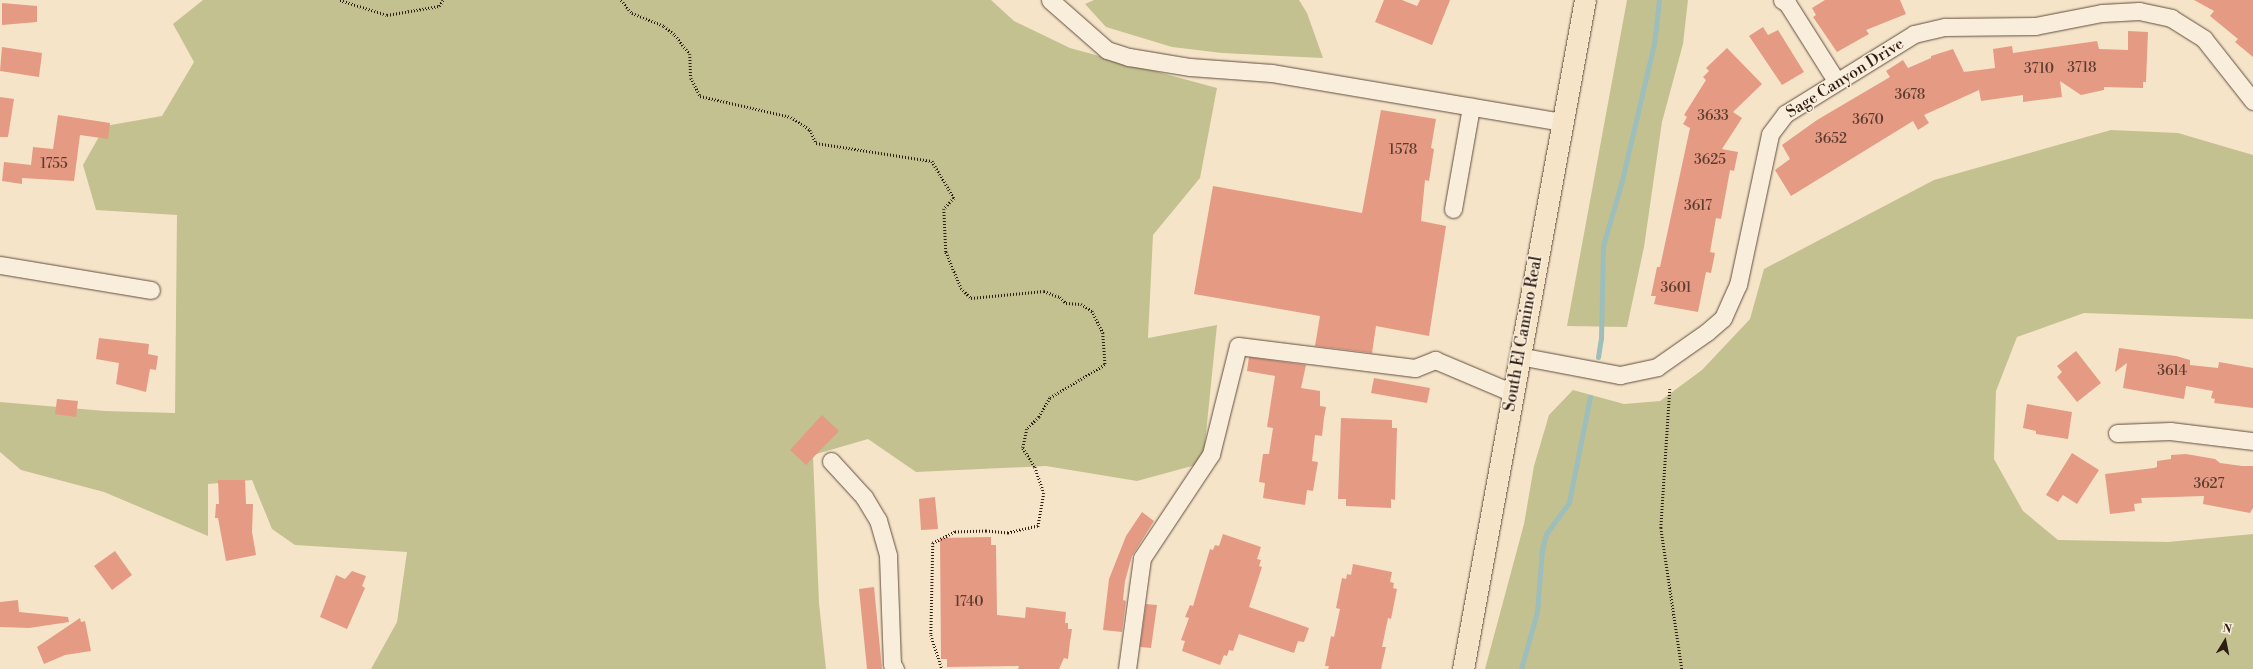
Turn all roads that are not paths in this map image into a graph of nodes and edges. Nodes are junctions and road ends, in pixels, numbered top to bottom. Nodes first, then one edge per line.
1 (1052, 0) edge
2 (1585, 0) edge
3 (1782, 0) edge
4 (1837, 82) junction
5 (2253, 101) edge
6 (1471, 107) junction
7 (1562, 122) junction
8 (1452, 209) dead end
9 (0, 265) edge
10 (151, 290) dead end
11 (1519, 356) junction
12 (1512, 393) junction
13 (2117, 433) dead end
14 (2253, 441) edge
15 (831, 461) dead end
16 (895, 669) edge
17 (1127, 669) edge
18 (1463, 669) edge

1 - 6 street
2 - 7 main road, South El Camino Real
3 - 4 street
4 - 5 street, Sage Canyon Drive
4 - 11 street, Sage Canyon Drive
6 - 7 street
6 - 8 street
7 - 11 main road, South El Camino Real
9 - 10 street
11 - 12 main road, South El Camino Real
12 - 17 street
12 - 18 main road, South El Camino Real
13 - 14 street
15 - 16 street

